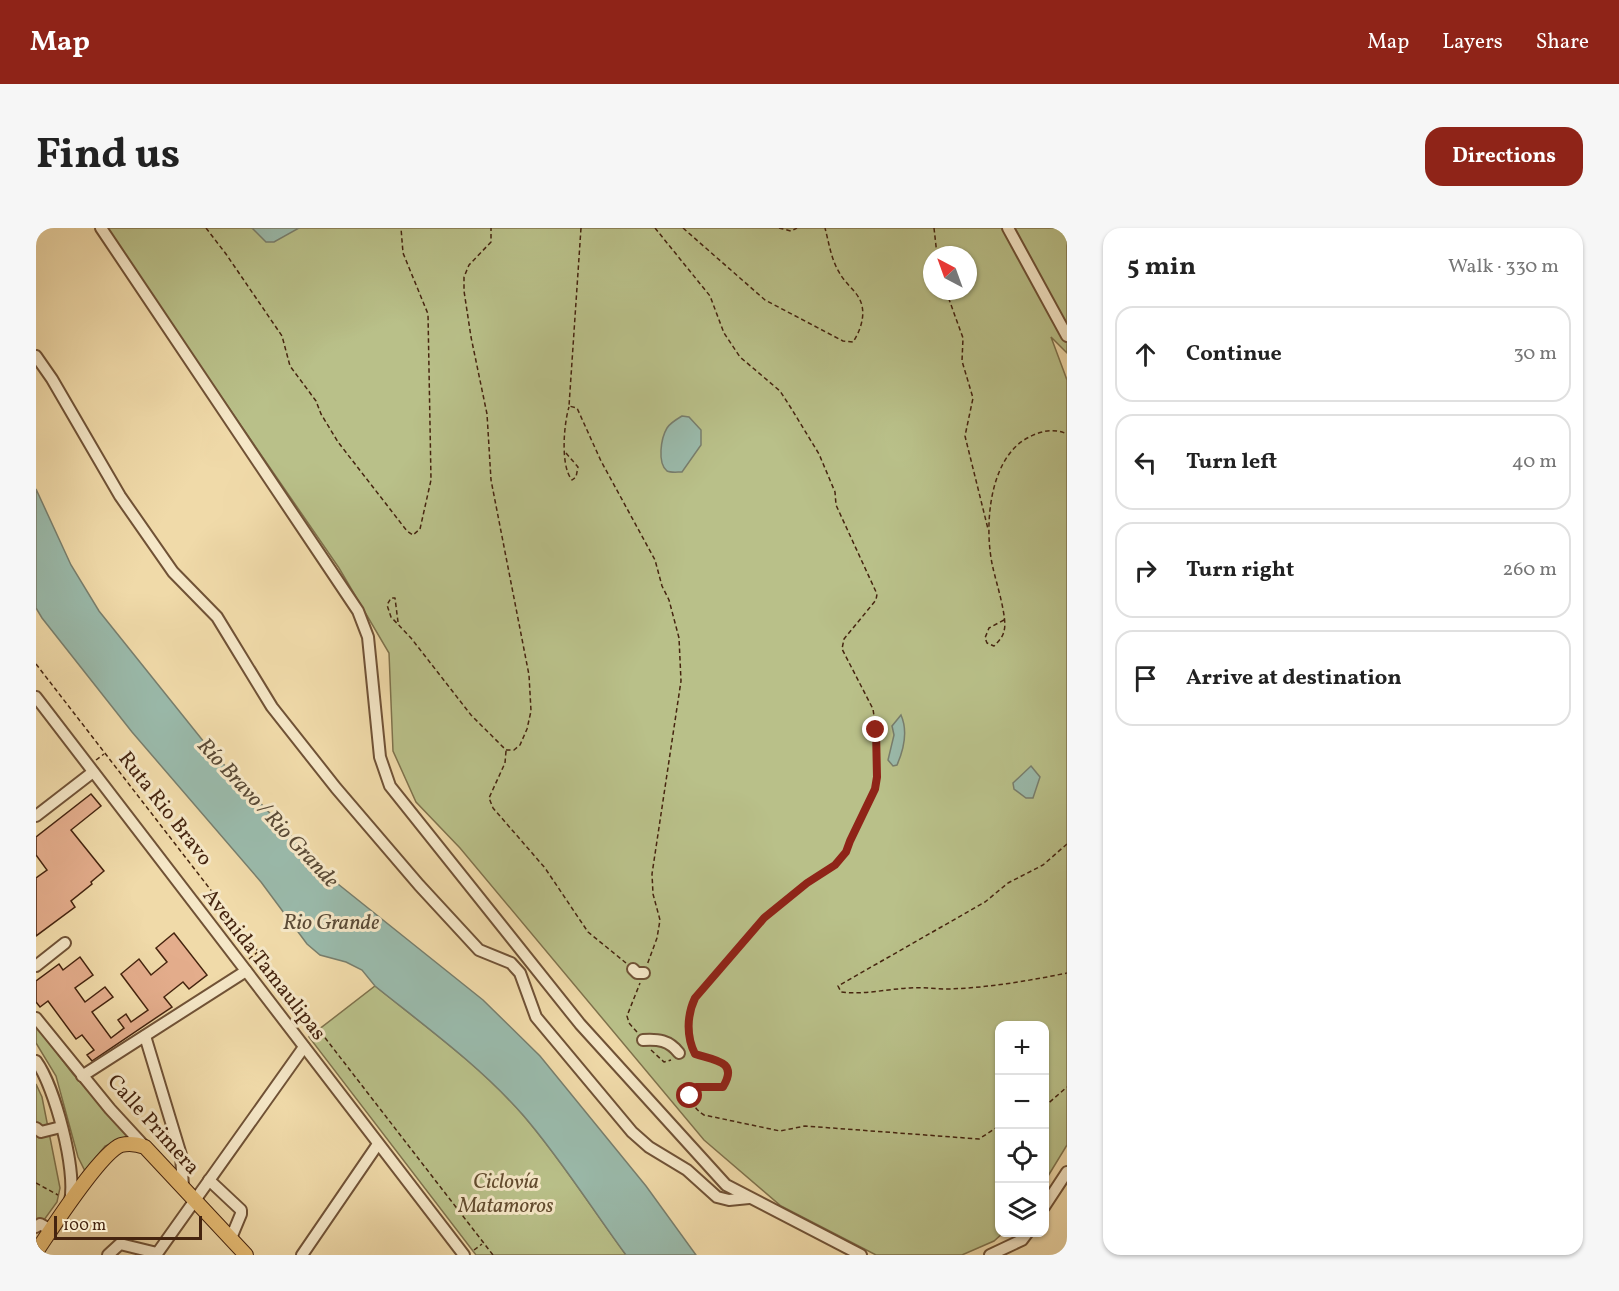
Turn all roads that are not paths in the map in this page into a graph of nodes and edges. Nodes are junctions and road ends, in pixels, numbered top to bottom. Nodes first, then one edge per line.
1 (101, 228) edge
2 (1008, 228) edge
3 (1067, 336) edge
4 (36, 356) edge
5 (36, 697) edge
6 (93, 772) junction
7 (36, 816) edge
8 (65, 943) dead end
9 (36, 966) edge
10 (243, 968) junction
11 (36, 1018) edge
12 (145, 1036) junction
13 (642, 1040) road end
14 (304, 1047) junction
15 (679, 1053) road end
16 (36, 1061) edge
17 (82, 1076) junction
18 (36, 1128) edge
19 (61, 1128) junction
20 (378, 1144) junction
21 (145, 1147) junction
22 (1067, 1172) edge
23 (209, 1180) junction
24 (183, 1188) junction
25 (750, 1198) junction
26 (64, 1199) junction
27 (1049, 1199) edge
28 (196, 1201) junction
29 (36, 1227) edge
30 (51, 1230) junction
31 (1025, 1237) edge
32 (231, 1238) junction
33 (36, 1252) edge
34 (135, 1252) edge
35 (156, 1254) edge
36 (108, 1255) edge
37 (246, 1255) edge
38 (302, 1255) edge
39 (465, 1255) edge
40 (861, 1255) edge
41 (990, 1255) edge

1 - 25 street
2 - 3 street
4 - 25 street
5 - 6 street, Avenida Tamaulipas
6 - 7 street
6 - 10 street, Avenida Tamaulipas
8 - 9 street
10 - 12 street
10 - 14 street, Avenida Tamaulipas
11 - 17 street, Calle Primera
12 - 17 street
12 - 24 street
13 - 15 street
14 - 20 street, Avenida Tamaulipas
14 - 23 street
16 - 19 street
17 - 21 street, Calle Primera
18 - 19 street
19 - 26 street
20 - 38 street
20 - 39 street, Avenida Tamaulipas
21 - 24 main road, Calle Primera
21 - 26 main road
22 - 27 street
23 - 28 street
23 - 32 street
24 - 28 main road, Calle Primera
25 - 40 street
26 - 30 main road
28 - 32 main road, Calle Primera
28 - 35 street
29 - 30 street
30 - 33 main road
31 - 41 street
32 - 37 main road, Calle Primera
34 - 35 street
34 - 36 street

